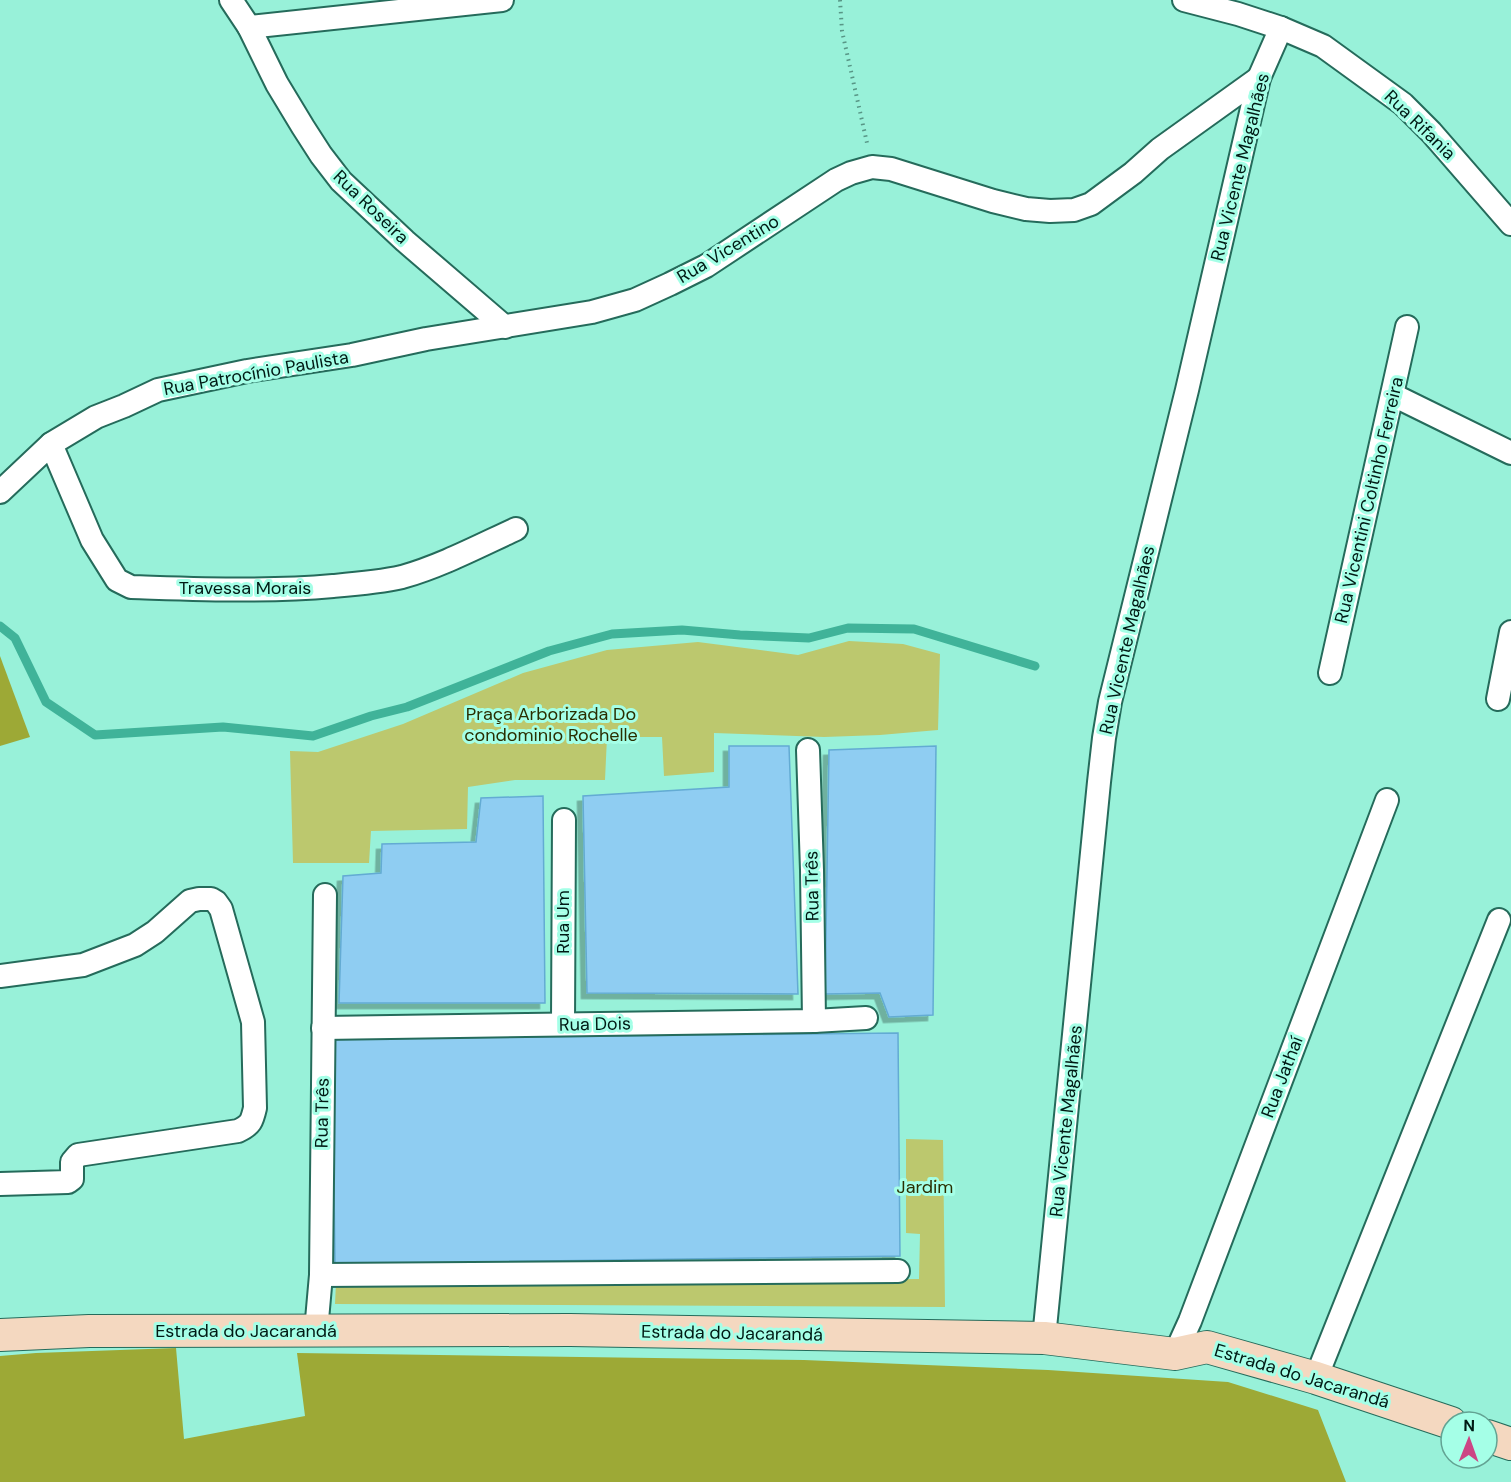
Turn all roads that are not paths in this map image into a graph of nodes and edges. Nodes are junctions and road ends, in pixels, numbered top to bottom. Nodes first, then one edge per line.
1 (231, 0) edge
2 (502, 0) edge
3 (1184, 0) edge
4 (249, 27) junction
5 (1281, 28) junction
6 (1259, 78) junction
7 (1511, 224) edge
8 (505, 327) junction
9 (1407, 327) dead end
10 (1393, 395) junction
11 (51, 444) junction
12 (1511, 453) edge
13 (0, 492) edge
14 (516, 529) dead end
15 (1511, 632) edge
16 (1330, 673) dead end
17 (1498, 699) dead end
18 (808, 750) dead end
19 (1387, 800) dead end
20 (564, 820) dead end
21 (325, 895) dead end
22 (1499, 920) dead end
23 (0, 976) edge
24 (866, 1018) dead end
25 (814, 1021) junction
26 (563, 1024) junction
27 (323, 1028) junction
28 (0, 1184) edge
29 (898, 1271) dead end
30 (321, 1275) junction
31 (316, 1331) junction
32 (0, 1335) edge
33 (1044, 1338) junction
34 (1175, 1354) junction
35 (1316, 1378) junction
36 (1439, 1419) edge

1 - 4 street, Rua Roseira
2 - 4 street
3 - 5 street, Rua Rifania
4 - 8 street, Rua Roseira
5 - 6 street, Rua Vicente Magalhães
5 - 7 street, Rua Rifania
6 - 8 street, Rua Vicentino
6 - 33 street, Rua Vicente Magalhães
8 - 11 street, Rua Patrocínio Paulista
9 - 10 street, Rua Vicentini Coltinho Ferreira
10 - 12 street
10 - 16 street, Rua Vicentini Coltinho Ferreira
11 - 13 street, Rua Patrocínio Paulista
11 - 14 street, Travessa Morais
15 - 17 street
18 - 25 street, Rua Três
19 - 34 street, Rua Jathaí
20 - 26 street, Rua Um
21 - 27 street, Rua Três
22 - 35 street
23 - 28 street
24 - 25 street, Rua Dois
25 - 26 street, Rua Dois
26 - 27 street, Rua Dois
27 - 30 street, Rua Três
29 - 30 street
30 - 31 street, Rua Três
31 - 32 street, Estrada do Jacarandá
31 - 33 street, Estrada do Jacarandá
33 - 34 street, Estrada do Jacarandá
34 - 35 street, Estrada do Jacarandá
35 - 36 street, Estrada do Jacarandá

